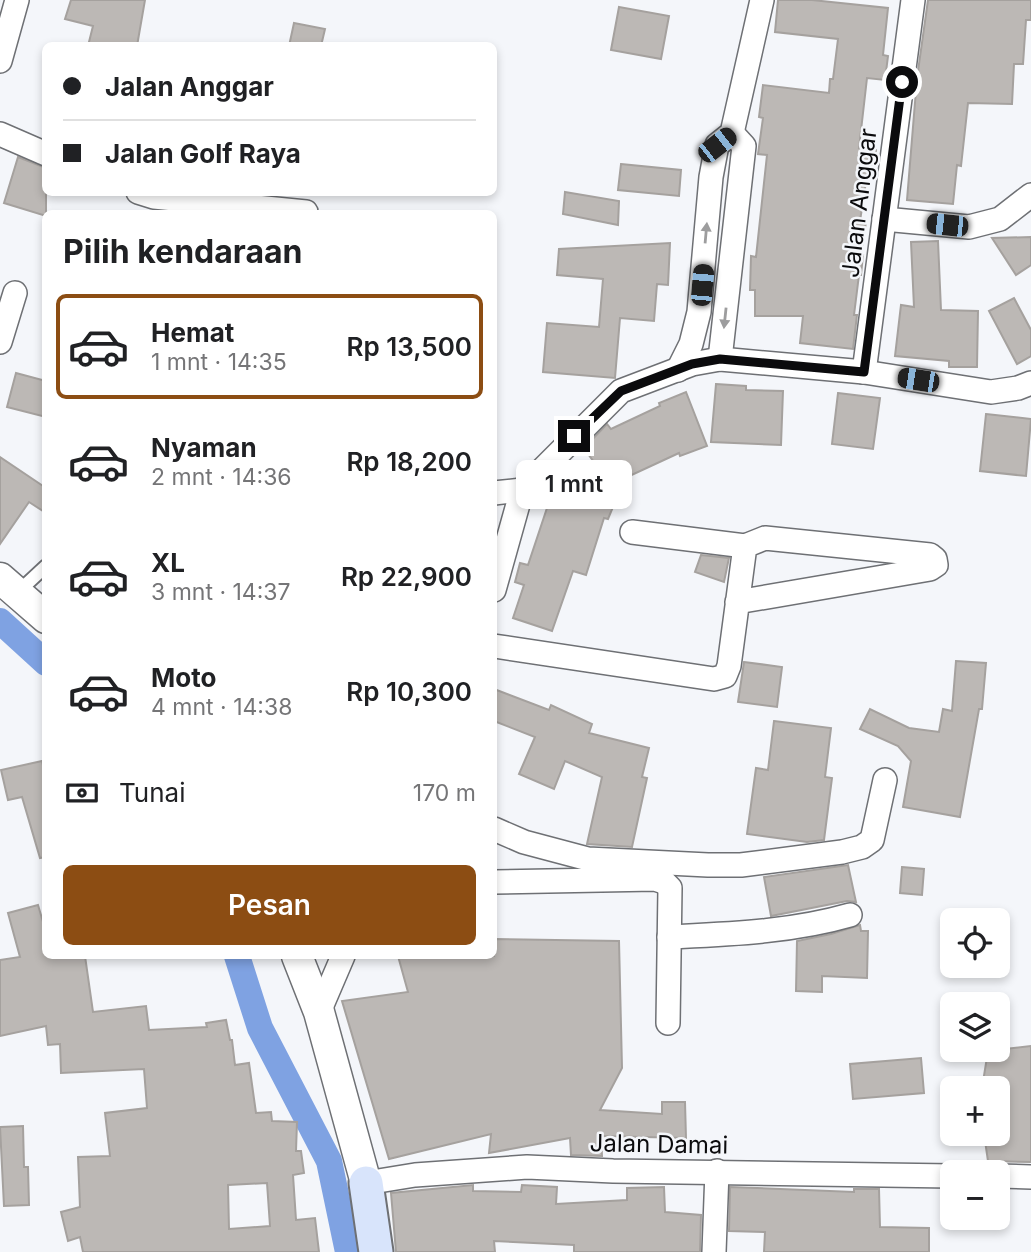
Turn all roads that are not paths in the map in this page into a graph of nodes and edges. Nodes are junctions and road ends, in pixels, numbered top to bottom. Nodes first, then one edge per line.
1 (17, 0) edge
2 (762, 0) edge
3 (913, 0) edge
4 (0, 61) edge
5 (732, 133) junction
6 (0, 134) edge
7 (42, 152) edge
8 (1031, 195) edge
9 (150, 196) edge
10 (286, 210) edge
11 (884, 219) junction
12 (15, 293) dead end
13 (0, 342) edge
14 (720, 359) junction
15 (678, 370) junction
16 (864, 372) junction
17 (1031, 383) edge
18 (522, 490) junction
19 (497, 493) edge
20 (632, 532) dead end
21 (744, 546) junction
22 (42, 568) edge
23 (497, 579) edge
24 (9, 585) edge
25 (737, 602) junction
26 (42, 614) edge
27 (497, 646) edge
28 (885, 780) dead end
29 (497, 830) edge
30 (497, 883) edge
31 (850, 915) dead end
32 (669, 937) junction
33 (298, 959) edge
34 (342, 959) edge
35 (319, 1012) junction
36 (668, 1023) dead end
37 (717, 1171) junction
38 (940, 1176) edge
39 (1010, 1176) edge
40 (1031, 1177) edge
41 (366, 1183) junction
42 (376, 1252) edge
43 (714, 1252) edge

1 - 4 street
2 - 5 street
3 - 11 street, Jalan Anggar
5 -> 14 street
15 -> 5 street
6 - 7 street
8 - 11 street
9 - 10 street
11 - 16 street, Jalan Anggar
12 - 13 street
14 - 15 street
14 - 16 street
15 - 18 street
16 - 17 street
18 - 19 street
18 - 23 street
20 - 21 street
21 - 25 street
21 - 25 street
22 - 24 lane
24 - 26 street
25 - 27 street
28 - 29 street
30 - 32 street
31 - 32 street
32 - 36 street
33 - 35 street
34 - 35 street
35 - 41 street
37 - 38 street, Jalan Damai
37 - 41 street, Jalan Damai
37 - 43 street
39 - 40 street
41 - 42 main road

